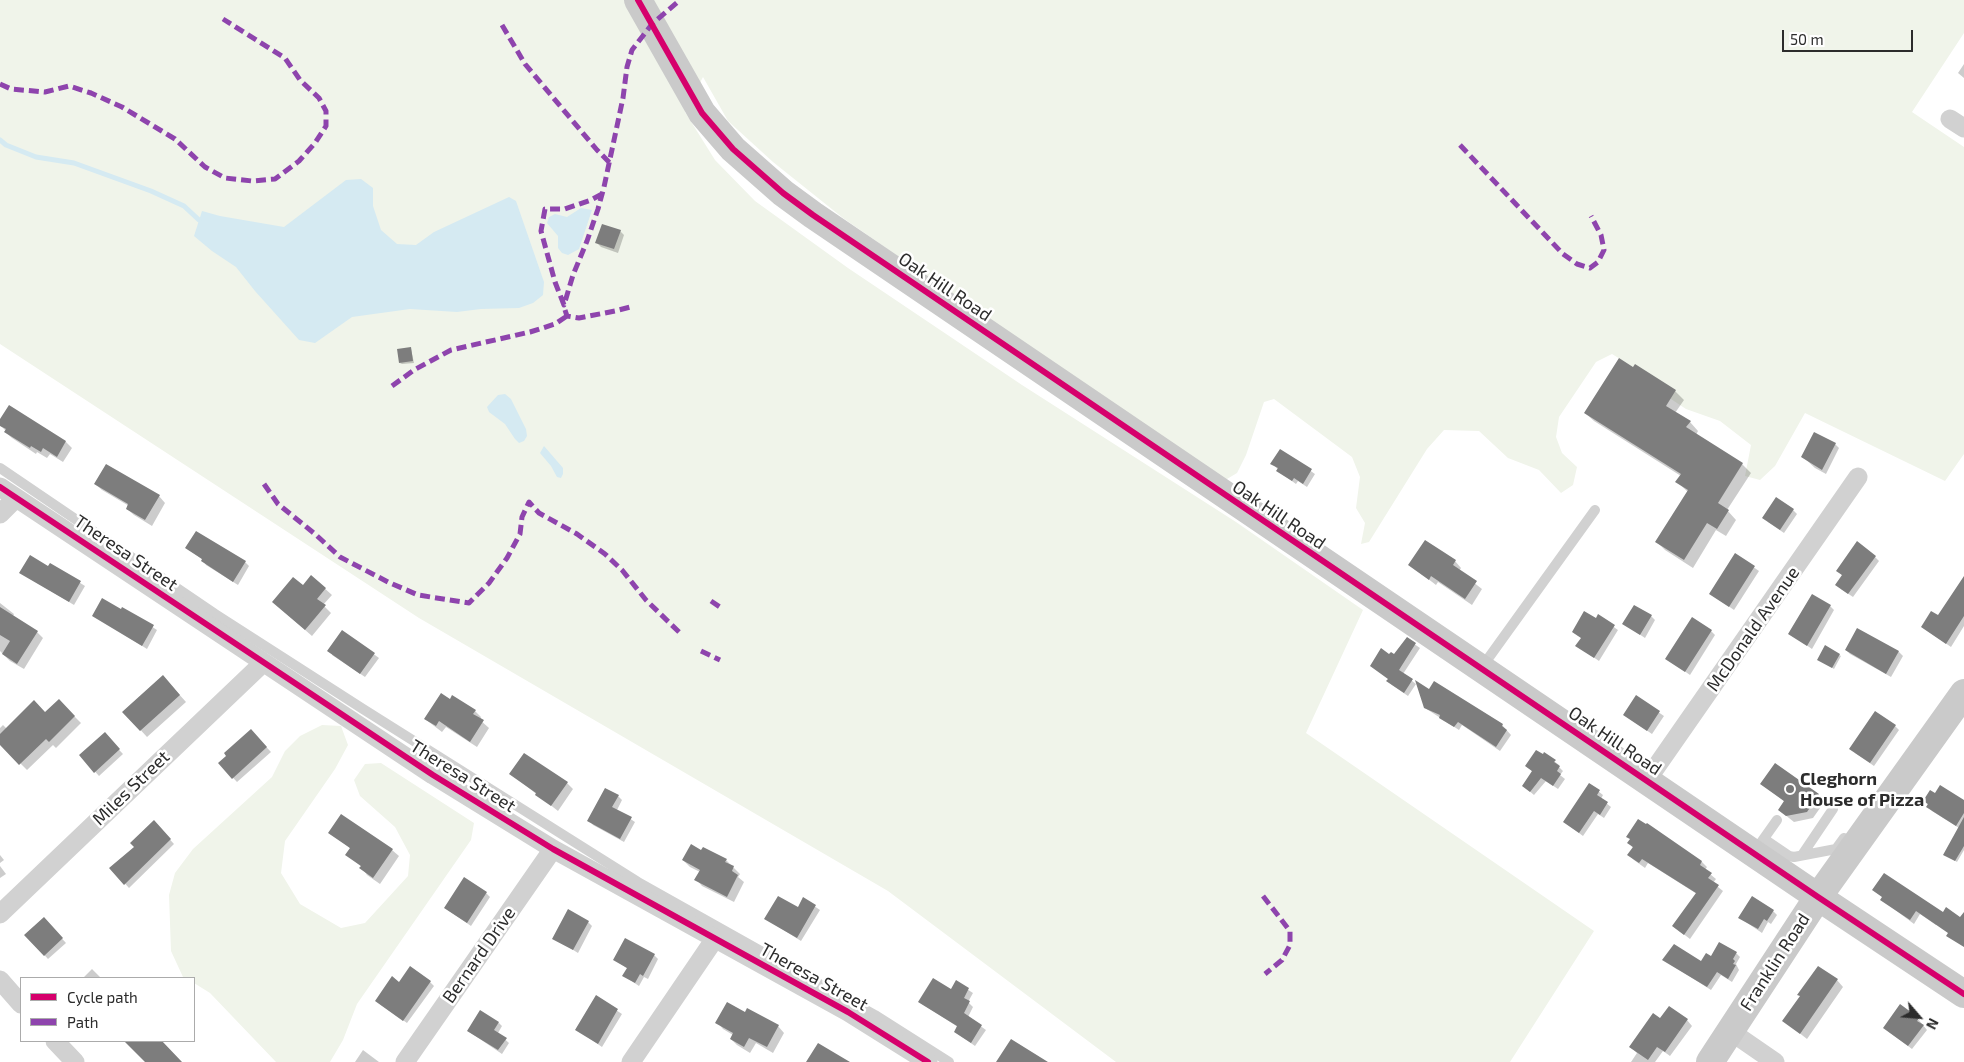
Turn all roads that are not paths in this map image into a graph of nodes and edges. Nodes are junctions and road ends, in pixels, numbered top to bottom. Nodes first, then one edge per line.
1 (638, 0) edge
2 (0, 468) edge
3 (1858, 477) dead end
4 (0, 487) edge
5 (16, 498) junction
6 (1596, 510) dead end
7 (0, 514) edge
8 (263, 663) junction
9 (1481, 669) junction
10 (1964, 693) edge
11 (1647, 780) junction
12 (1833, 809) dead end
13 (1777, 820) dead end
14 (1759, 846) junction
15 (553, 849) junction
16 (1842, 852) junction
17 (1802, 855) junction
18 (1784, 863) junction
19 (1818, 898) junction
20 (0, 914) edge
21 (714, 940) junction
22 (0, 980) edge
23 (1964, 994) edge
24 (20, 1003) edge
25 (1730, 1031) junction
26 (56, 1042) edge
27 (73, 1061) edge
28 (405, 1062) edge
29 (631, 1062) edge
30 (928, 1062) edge
31 (948, 1062) edge
32 (1710, 1062) edge
33 (1775, 1062) edge

1 - 9 street, Oak Hill Road
2 - 31 lane
3 - 11 street, McDonald Avenue
4 - 5 street, Theresa Street
5 - 7 street
5 - 8 street, Theresa Street
6 - 9 lane
8 - 15 street, Theresa Street
8 - 20 street, Miles Street
9 - 11 street, Oak Hill Road
10 - 16 street, Franklin Road
11 - 14 street, Oak Hill Road
12 - 17 lane
13 - 14 lane
14 - 18 street, Oak Hill Road
15 - 21 street, Theresa Street
15 - 28 street, Bernard Drive
16 - 17 lane
16 - 19 street, Franklin Road
17 - 18 lane
18 - 19 street, Oak Hill Road
19 - 23 street, Oak Hill Road
19 - 25 street, Franklin Road
21 - 29 street
21 - 30 street, Theresa Street
22 - 24 street
25 - 32 street, Franklin Road
25 - 33 street
26 - 27 street

